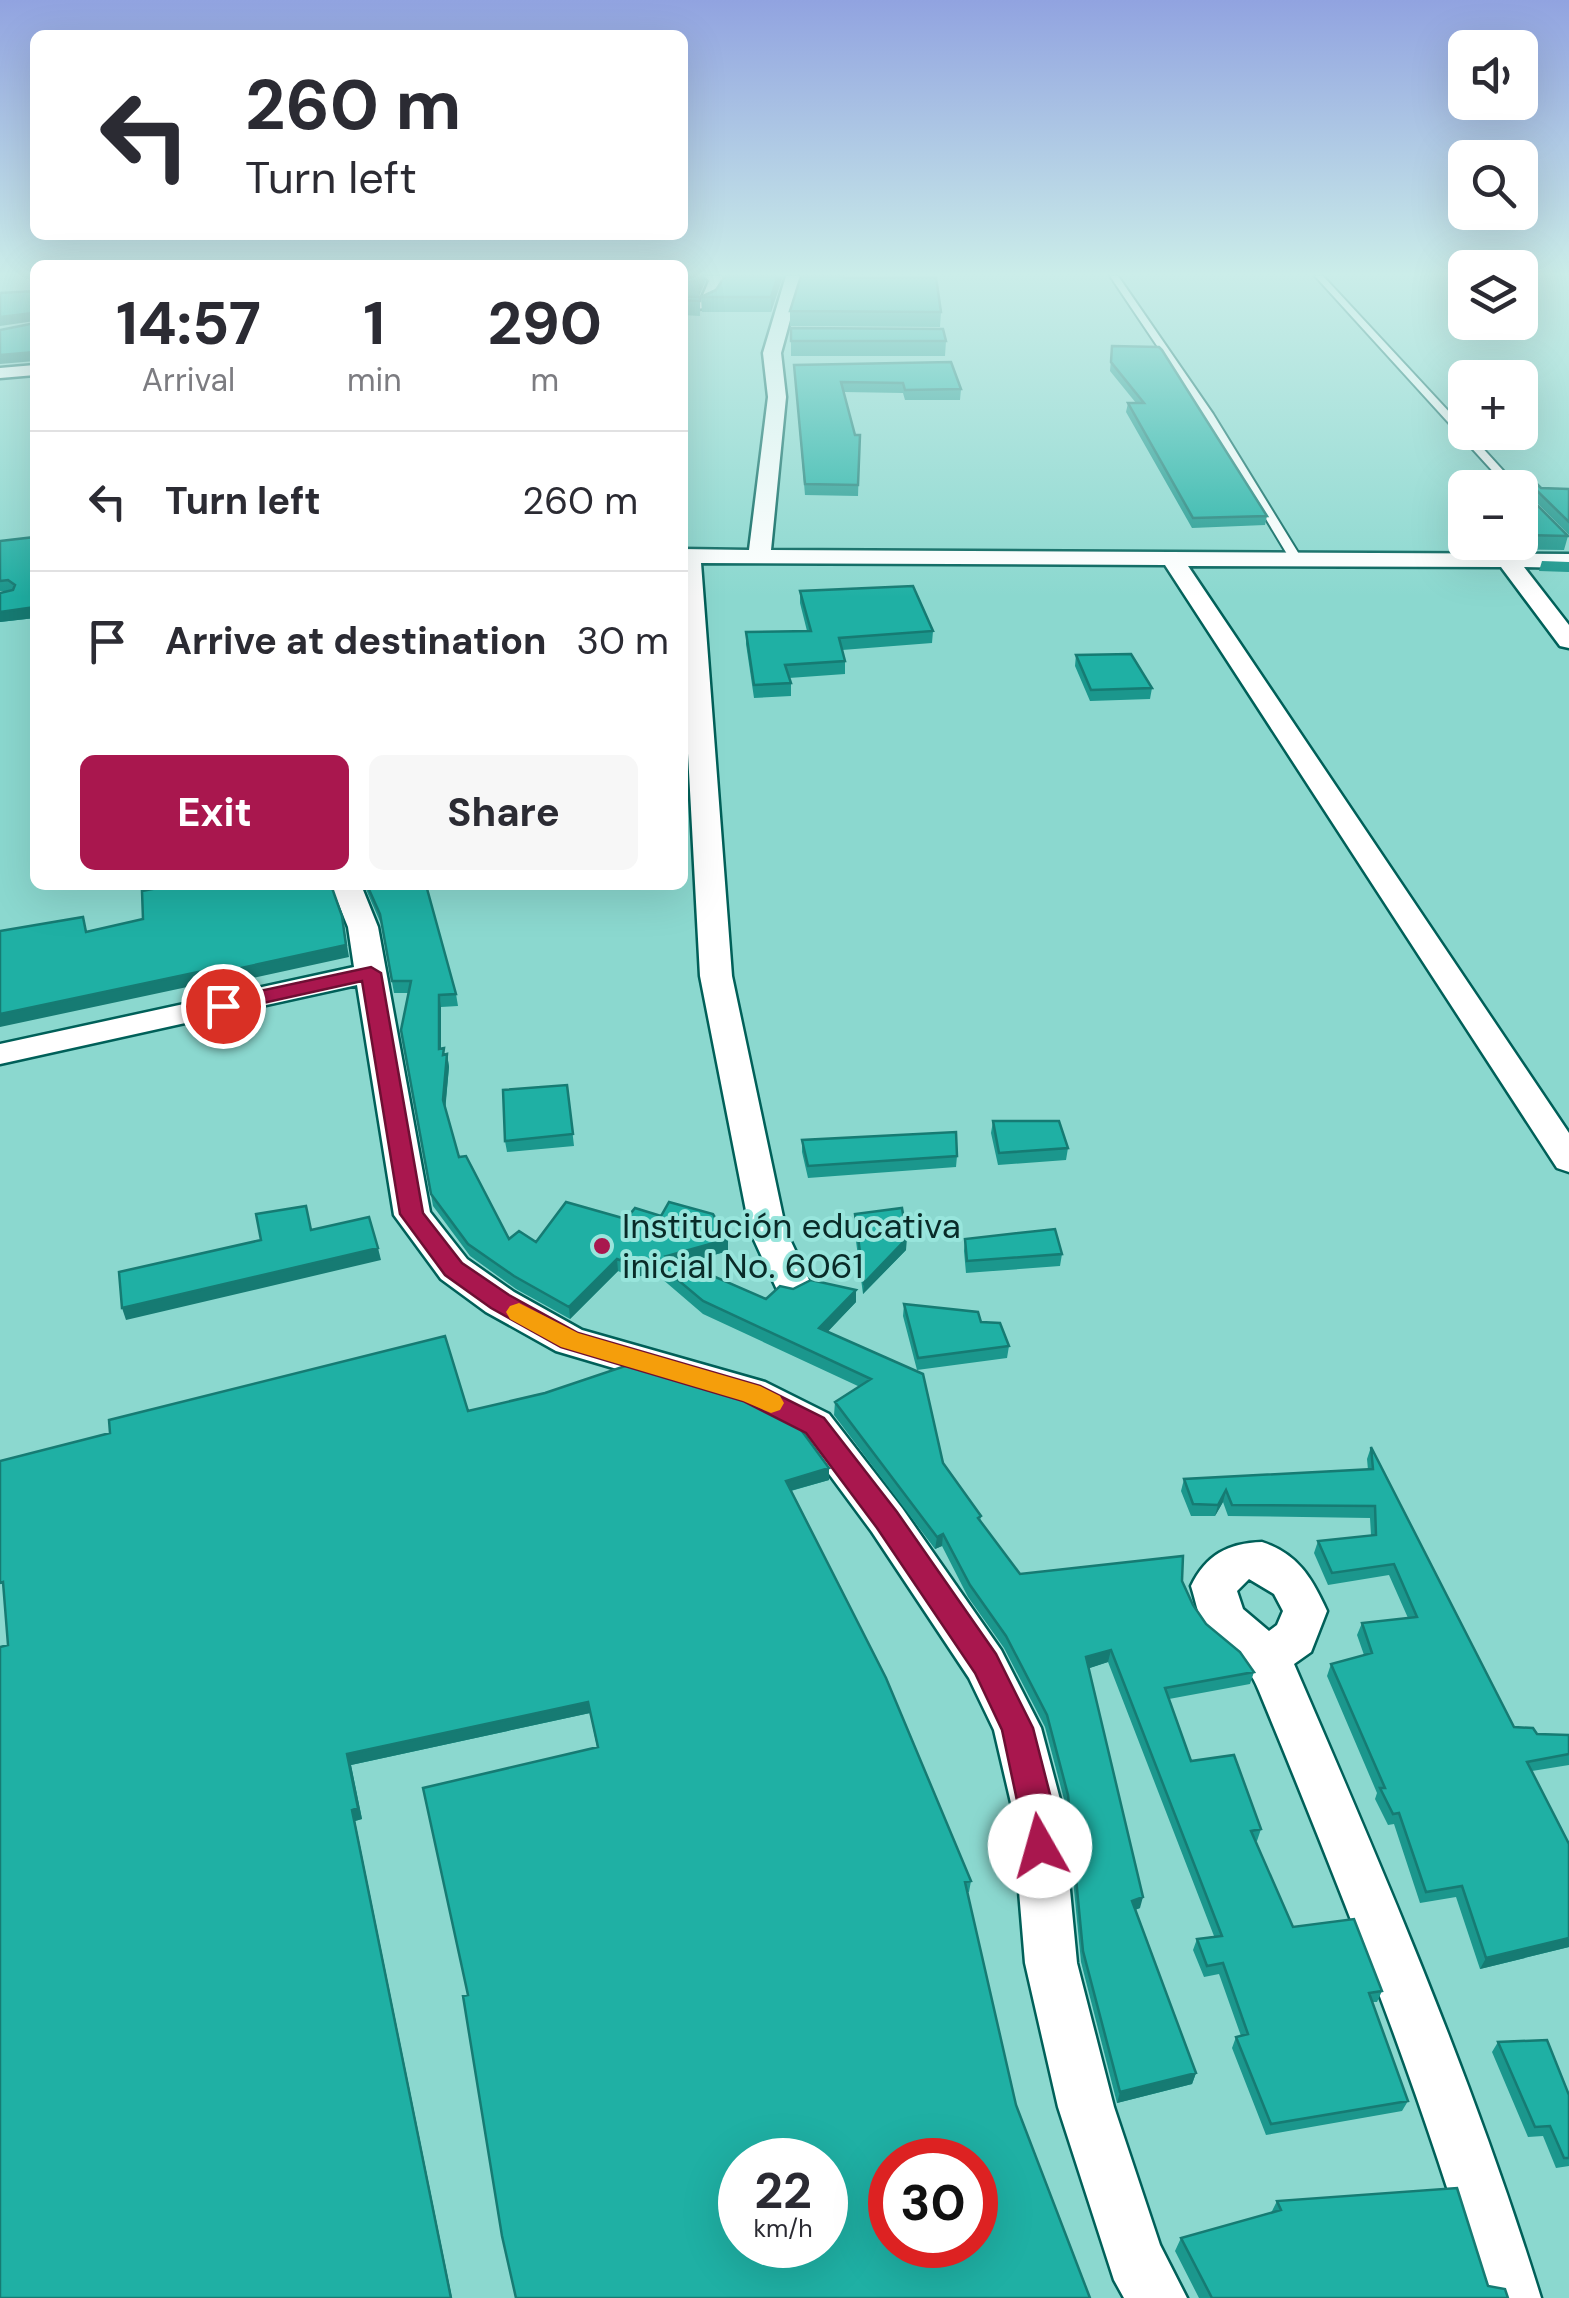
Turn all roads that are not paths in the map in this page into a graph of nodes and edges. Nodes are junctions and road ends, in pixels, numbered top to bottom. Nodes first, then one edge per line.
1 (778, 383) edge
2 (1187, 383) edge
3 (1418, 383) edge
4 (1497, 470) edge
5 (688, 556) edge
6 (759, 557) junction
7 (1172, 559) junction
8 (1296, 559) junction
9 (1448, 560) edge
10 (1507, 560) edge
11 (1538, 560) edge
12 (1569, 560) edge
13 (688, 584) edge
14 (1569, 641) edge
15 (348, 890) edge
16 (371, 973) junction
17 (0, 1054) edge
18 (1569, 1160) edge
19 (792, 1284) edge
20 (1268, 1657) dead end
21 (1157, 2298) edge
22 (1511, 2298) edge

1 - 6 street
2 - 8 lane
3 - 4 lane
5 - 6 street
6 - 7 street
7 - 8 street
7 - 18 street
8 - 9 street
10 - 14 street
11 - 12 street
13 - 19 street
15 - 16 street
16 - 17 street
16 - 21 street
20 - 22 street

